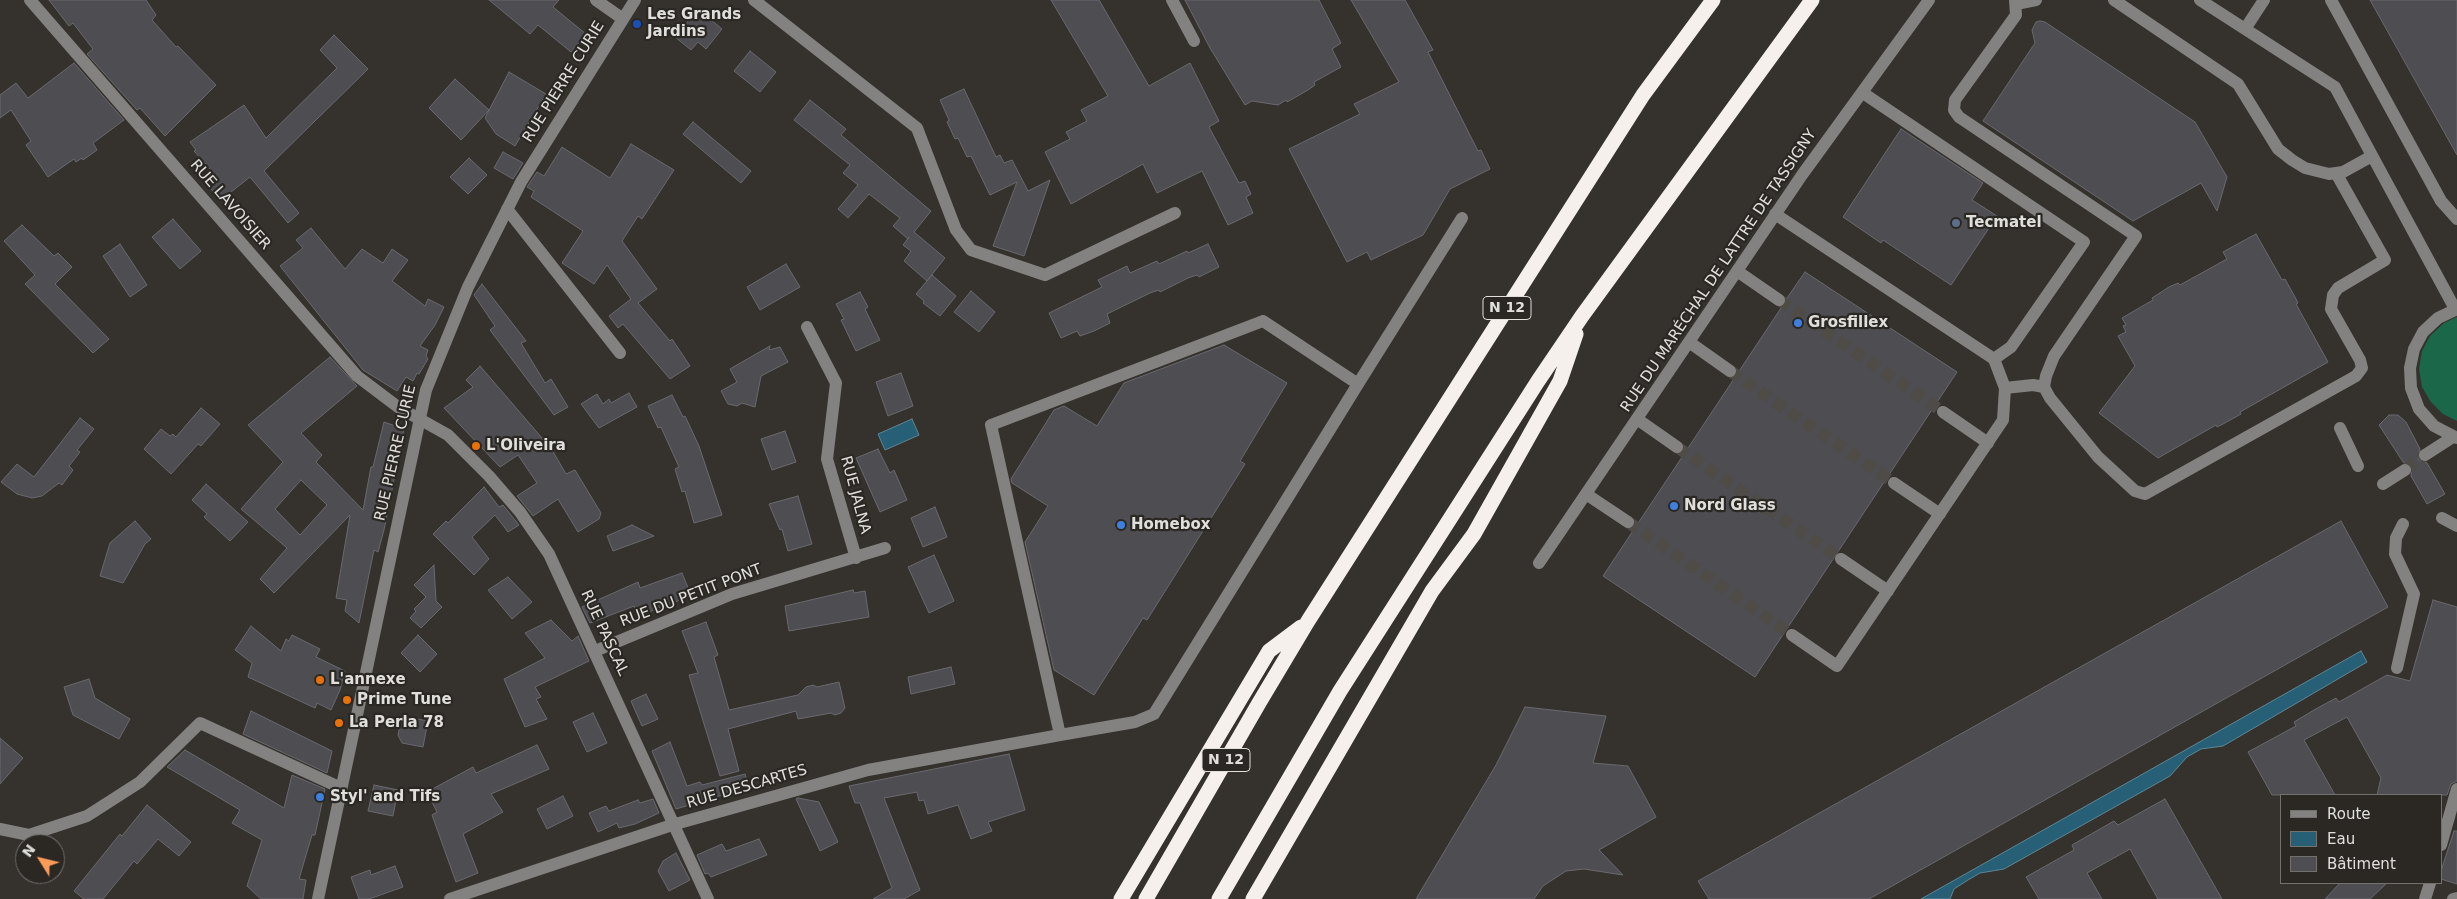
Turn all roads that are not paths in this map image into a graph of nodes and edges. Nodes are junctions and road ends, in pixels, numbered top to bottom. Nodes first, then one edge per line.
1 (30, 0) edge
2 (596, 0) edge
3 (635, 0) edge
4 (754, 0) edge
5 (1172, 0) edge
6 (1713, 0) edge
7 (1812, 0) edge
8 (1929, 0) edge
9 (2036, 0) edge
10 (2114, 0) edge
11 (2200, 0) edge
12 (2264, 0) edge
13 (2331, 0) edge
14 (2015, 2) edge
15 (623, 19) junction
16 (2245, 29) junction
17 (1194, 41) dead end
18 (1863, 93) junction
19 (2372, 156) junction
20 (2336, 173) junction
21 (507, 209) junction
22 (1175, 213) dead end
23 (1775, 214) junction
24 (1462, 218) dead end
25 (2457, 219) edge
26 (1738, 271) junction
27 (1779, 300) tunnel mouth
28 (2456, 309) edge
29 (1582, 316) junction
30 (807, 327) dead end
31 (1689, 342) junction
32 (620, 353) dead end
33 (1994, 360) junction
34 (1730, 371) tunnel mouth
35 (1358, 384) junction
36 (2044, 387) junction
37 (2005, 388) junction
38 (1943, 412) tunnel mouth
39 (418, 419) junction
40 (1637, 419) junction
41 (2340, 428) dead end
42 (2455, 438) edge
43 (1988, 443) junction
44 (1677, 447) tunnel mouth
45 (2425, 455) tunnel mouth
46 (2358, 466) dead end
47 (2405, 470) tunnel mouth
48 (1894, 483) tunnel mouth
49 (2383, 484) dead end
50 (1586, 494) junction
51 (1940, 514) junction
52 (2442, 518) dead end
53 (1628, 522) tunnel mouth
54 (2403, 524) dead end
55 (2457, 526) edge
56 (885, 548) dead end
57 (856, 558) junction
58 (1841, 559) tunnel mouth
59 (1539, 563) dead end
60 (1888, 591) junction
61 (1308, 622) junction
62 (1792, 635) tunnel mouth
63 (595, 651) junction
64 (2397, 668) dead end
65 (1060, 735) junction
66 (341, 788) junction
67 (2457, 788) edge
68 (672, 825) junction
69 (0, 829) edge
70 (2442, 841) edge
71 (2430, 884) edge
72 (2457, 898) edge
73 (318, 899) edge
74 (450, 899) edge
75 (708, 899) edge
76 (1121, 899) edge
77 (1146, 899) edge
78 (1219, 899) edge
79 (1253, 899) edge
80 (2425, 899) edge
81 (2454, 899) edge

1 - 39 street, RUE LAVOISIER
2 - 15 street
3 - 15 street, RUE PIERRE CURIE
4 - 22 street
5 - 17 street
6 - 61 highway, N 12
7 - 29 highway
8 - 18 street, RUE DU MARÉCHAL DE LATTRE DE TASSIGNY
9 - 14 street
10 - 20 street
11 - 16 street
12 - 16 street
13 - 25 street
14 - 36 street
15 - 21 street, RUE PIERRE CURIE
16 - 19 street
18 - 23 street, RUE DU MARÉCHAL DE LATTRE DE TASSIGNY
18 - 33 street
19 - 20 street
19 - 28 street
20 - 36 street
21 - 32 street
21 - 39 street, RUE PIERRE CURIE
23 - 26 street, RUE DU MARÉCHAL DE LATTRE DE TASSIGNY
23 - 33 street
24 - 35 street, RUE DESCARTES
26 - 27 street
26 - 31 street, RUE DU MARÉCHAL DE LATTRE DE TASSIGNY
28 - 42 street
29 - 78 highway
29 - 79 highway
30 - 57 street, RUE JALNA
31 - 34 street
31 - 40 street, RUE DU MARÉCHAL DE LATTRE DE TASSIGNY
33 - 37 street
35 - 65 street, RUE DESCARTES
35 - 65 street
36 - 37 street
37 - 43 street
38 - 43 street
39 - 63 street, RUE PASCAL
39 - 66 street, RUE PIERRE CURIE
40 - 44 street
40 - 50 street, RUE DU MARÉCHAL DE LATTRE DE TASSIGNY
41 - 46 street
42 - 45 street
43 - 51 street
47 - 49 street
48 - 51 street
50 - 53 street
50 - 59 street, RUE DU MARÉCHAL DE LATTRE DE TASSIGNY
51 - 60 street
52 - 55 street
54 - 64 street
56 - 57 street, RUE DU PETIT PONT
57 - 63 street, RUE DU PETIT PONT
58 - 60 street
60 - 62 street
61 - 76 highway
61 - 77 highway, N 12
63 - 68 street, RUE PASCAL
65 - 68 street, RUE DESCARTES
66 - 69 street
66 - 73 street, RUE PIERRE CURIE
67 - 70 street
68 - 74 street, RUE DESCARTES
68 - 75 street, RUE PASCAL
71 - 80 street
72 - 81 street

